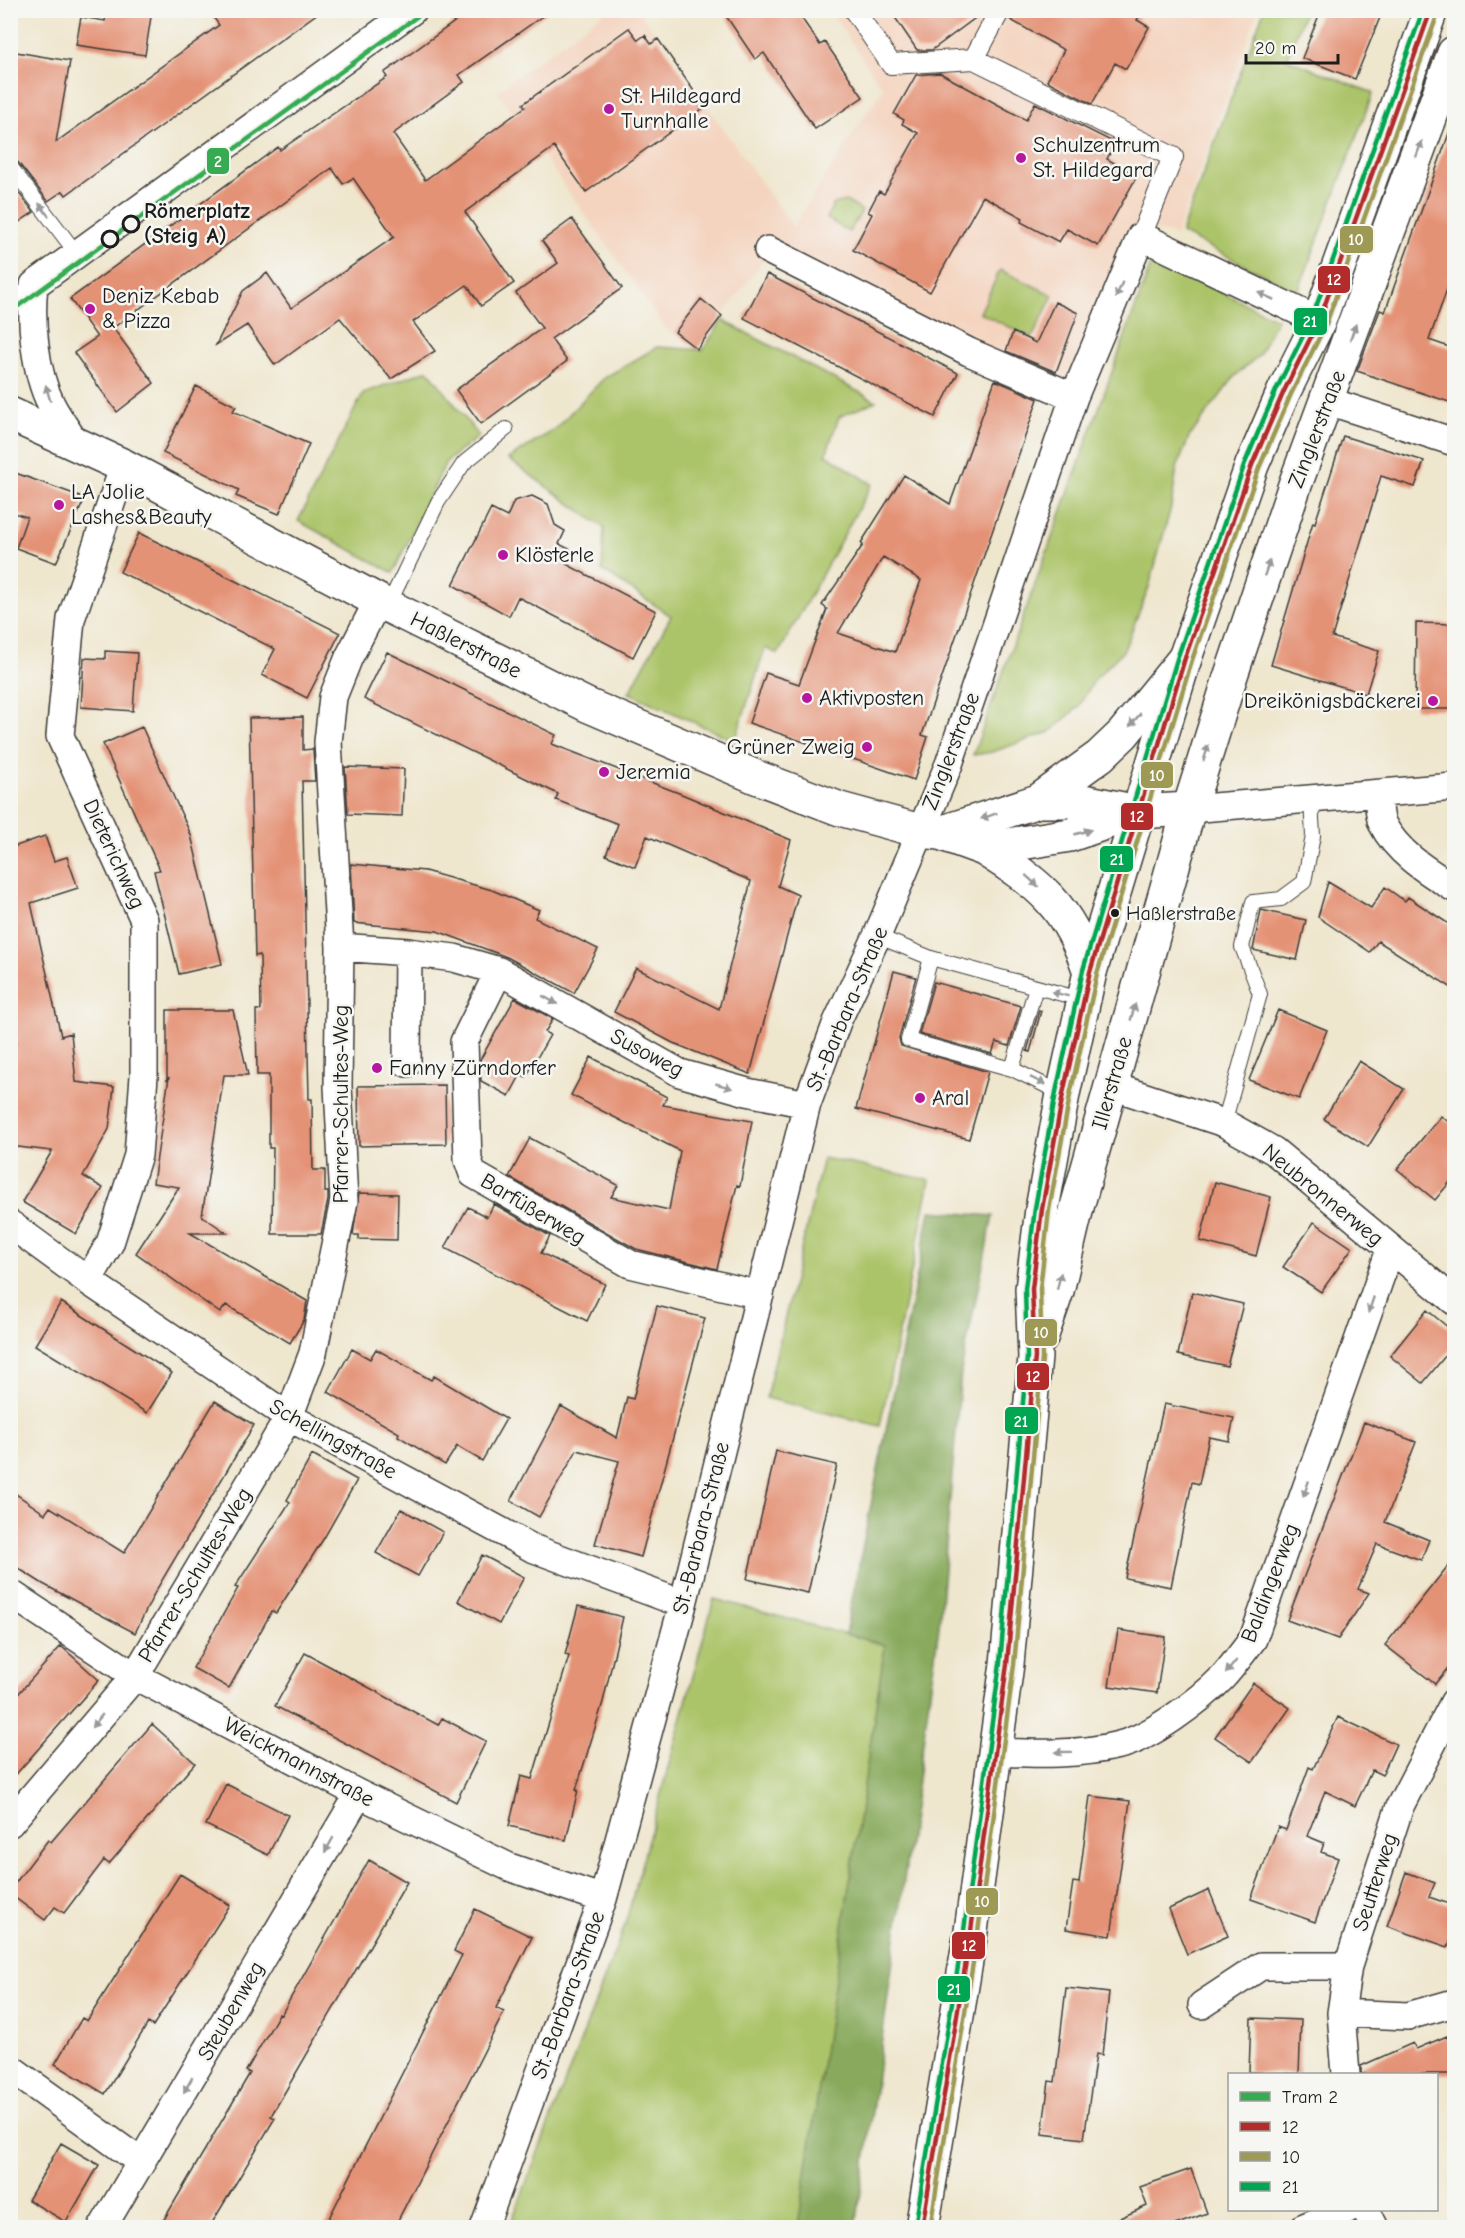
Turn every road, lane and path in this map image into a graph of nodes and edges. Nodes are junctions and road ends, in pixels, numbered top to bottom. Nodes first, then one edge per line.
1 (413, 10) edge
2 (854, 10) edge
3 (1000, 10) edge
4 (1431, 10) edge
5 (1413, 55) junction
6 (974, 59) junction
7 (1453, 64) edge
8 (10, 166) edge
9 (1141, 236) junction
10 (768, 250) dead end
11 (77, 254) junction
12 (22, 284) edge
13 (10, 302) edge
14 (1319, 321) junction
15 (1074, 397) junction
16 (1328, 401) junction
17 (10, 414) edge
18 (506, 429) dead end
19 (1455, 442) edge
20 (76, 444) junction
21 (124, 466) junction
22 (383, 603) junction
23 (1185, 658) junction
24 (1455, 788) edge
25 (1378, 795) junction
26 (1038, 801) junction
27 (1311, 801) junction
28 (1189, 809) junction
29 (1137, 812) junction
30 (930, 832) junction
31 (984, 849) junction
32 (1455, 888) edge
33 (878, 936) junction
34 (340, 947) junction
35 (408, 952) junction
36 (931, 958) junction
37 (499, 971) junction
38 (1087, 986) junction
39 (1036, 987) junction
40 (407, 1064) dead end
41 (1012, 1069) junction
42 (1112, 1086) junction
43 (1063, 1094) junction
44 (807, 1104) junction
45 (1224, 1124) junction
46 (10, 1224) edge
47 (1390, 1250) junction
48 (88, 1281) junction
49 (760, 1295) junction
50 (1455, 1301) edge
51 (1035, 1357) junction
52 (289, 1417) junction
53 (10, 1593) edge
54 (683, 1604) junction
55 (135, 1676) junction
56 (1455, 1702) edge
57 (996, 1752) junction
58 (359, 1794) junction
59 (10, 1823) edge
60 (603, 1899) junction
61 (1348, 1966) junction
62 (1455, 2003) edge
63 (1202, 2005) dead end
64 (1341, 2013) junction
65 (10, 2068) edge
66 (1346, 2073) edge
67 (142, 2163) junction
68 (1344, 2211) edge
69 (1366, 2211) edge
70 (102, 2228) edge
71 (484, 2228) edge
72 (922, 2228) edge
73 (1302, 2228) edge
74 (1375, 2228) edge

1 - 11 street
2 - 6 street
3 - 6 street
4 - 5 main road, Zinglerstraße
5 - 7 street
5 - 14 main road, Zinglerstraße
6 - 9 street
16 -> 7 main road, Zinglerstraße
11 -> 8 lane
14 -> 9 street
9 -> 15 street, Zinglerstraße
10 - 15 street
11 - 12 street
12 - 13 lane
20 -> 12 street
14 - 23 main road, Zinglerstraße
15 - 30 street, Zinglerstraße
16 - 19 street
28 -> 16 main road, Zinglerstraße
17 - 20 main road, Haßlerstraße
18 - 22 lane
20 - 21 main road, Haßlerstraße
21 - 22 main road, Haßlerstraße
21 - 48 street, Dieterichweg
22 - 30 main road, Haßlerstraße
22 - 34 street, Pfarrer-Schultes-Weg
23 -> 26 main road
23 - 29 main road, Zinglerstraße
24 - 25 street, Haßlerstraße
25 - 27 street, Haßlerstraße
25 - 32 street
26 - 29 main road, Haßlerstraße
26 -> 30 main road, Haßlerstraße
27 - 28 street, Haßlerstraße
27 - 45 lane
28 - 29 main road, Haßlerstraße
42 -> 28 main road, Illerstraße
31 -> 29 main road, Haßlerstraße
29 - 38 main road, Illerstraße
30 - 31 main road, Haßlerstraße
30 - 33 street, St.-Barbara-Straße
31 -> 38 main road
33 - 36 lane
33 - 44 street, St.-Barbara-Straße
34 - 35 street, Susoweg
34 - 52 street, Pfarrer-Schultes-Weg
35 - 37 street, Susoweg
35 - 40 street
36 - 39 lane
36 - 41 lane
37 -> 44 street, Susoweg
37 - 49 street, Barfüßerweg
38 -> 39 lane
38 - 43 main road, Illerstraße
39 - 41 lane
41 -> 43 lane
42 - 45 street, Neubronnerweg
51 -> 42 main road, Illerstraße
43 - 51 main road, Illerstraße
44 - 49 street, St.-Barbara-Straße
45 - 47 street, Neubronnerweg
46 - 48 street, Schellingstraße
47 - 50 street, Neubronnerweg
47 -> 57 street, Baldingerweg
48 - 52 street, Schellingstraße
49 - 54 street, St.-Barbara-Straße
51 - 57 main road, Illerstraße
52 - 54 street, Schellingstraße
52 - 55 street, Pfarrer-Schultes-Weg
53 - 55 street, Weickmannstraße
54 - 60 street, St.-Barbara-Straße
55 - 58 street, Weickmannstraße
55 -> 59 street, Pfarrer-Schultes-Weg
56 - 61 street, Seutterweg
57 - 72 main road, Illerstraße
58 - 60 street, Weickmannstraße
58 -> 67 street, Steubenweg
60 - 71 street, St.-Barbara-Straße
61 - 63 street
61 - 64 street, Seutterweg
62 - 64 street
64 - 66 street, Seutterweg
65 - 67 street
67 - 70 street, Steubenweg
68 - 73 street
69 - 74 street

